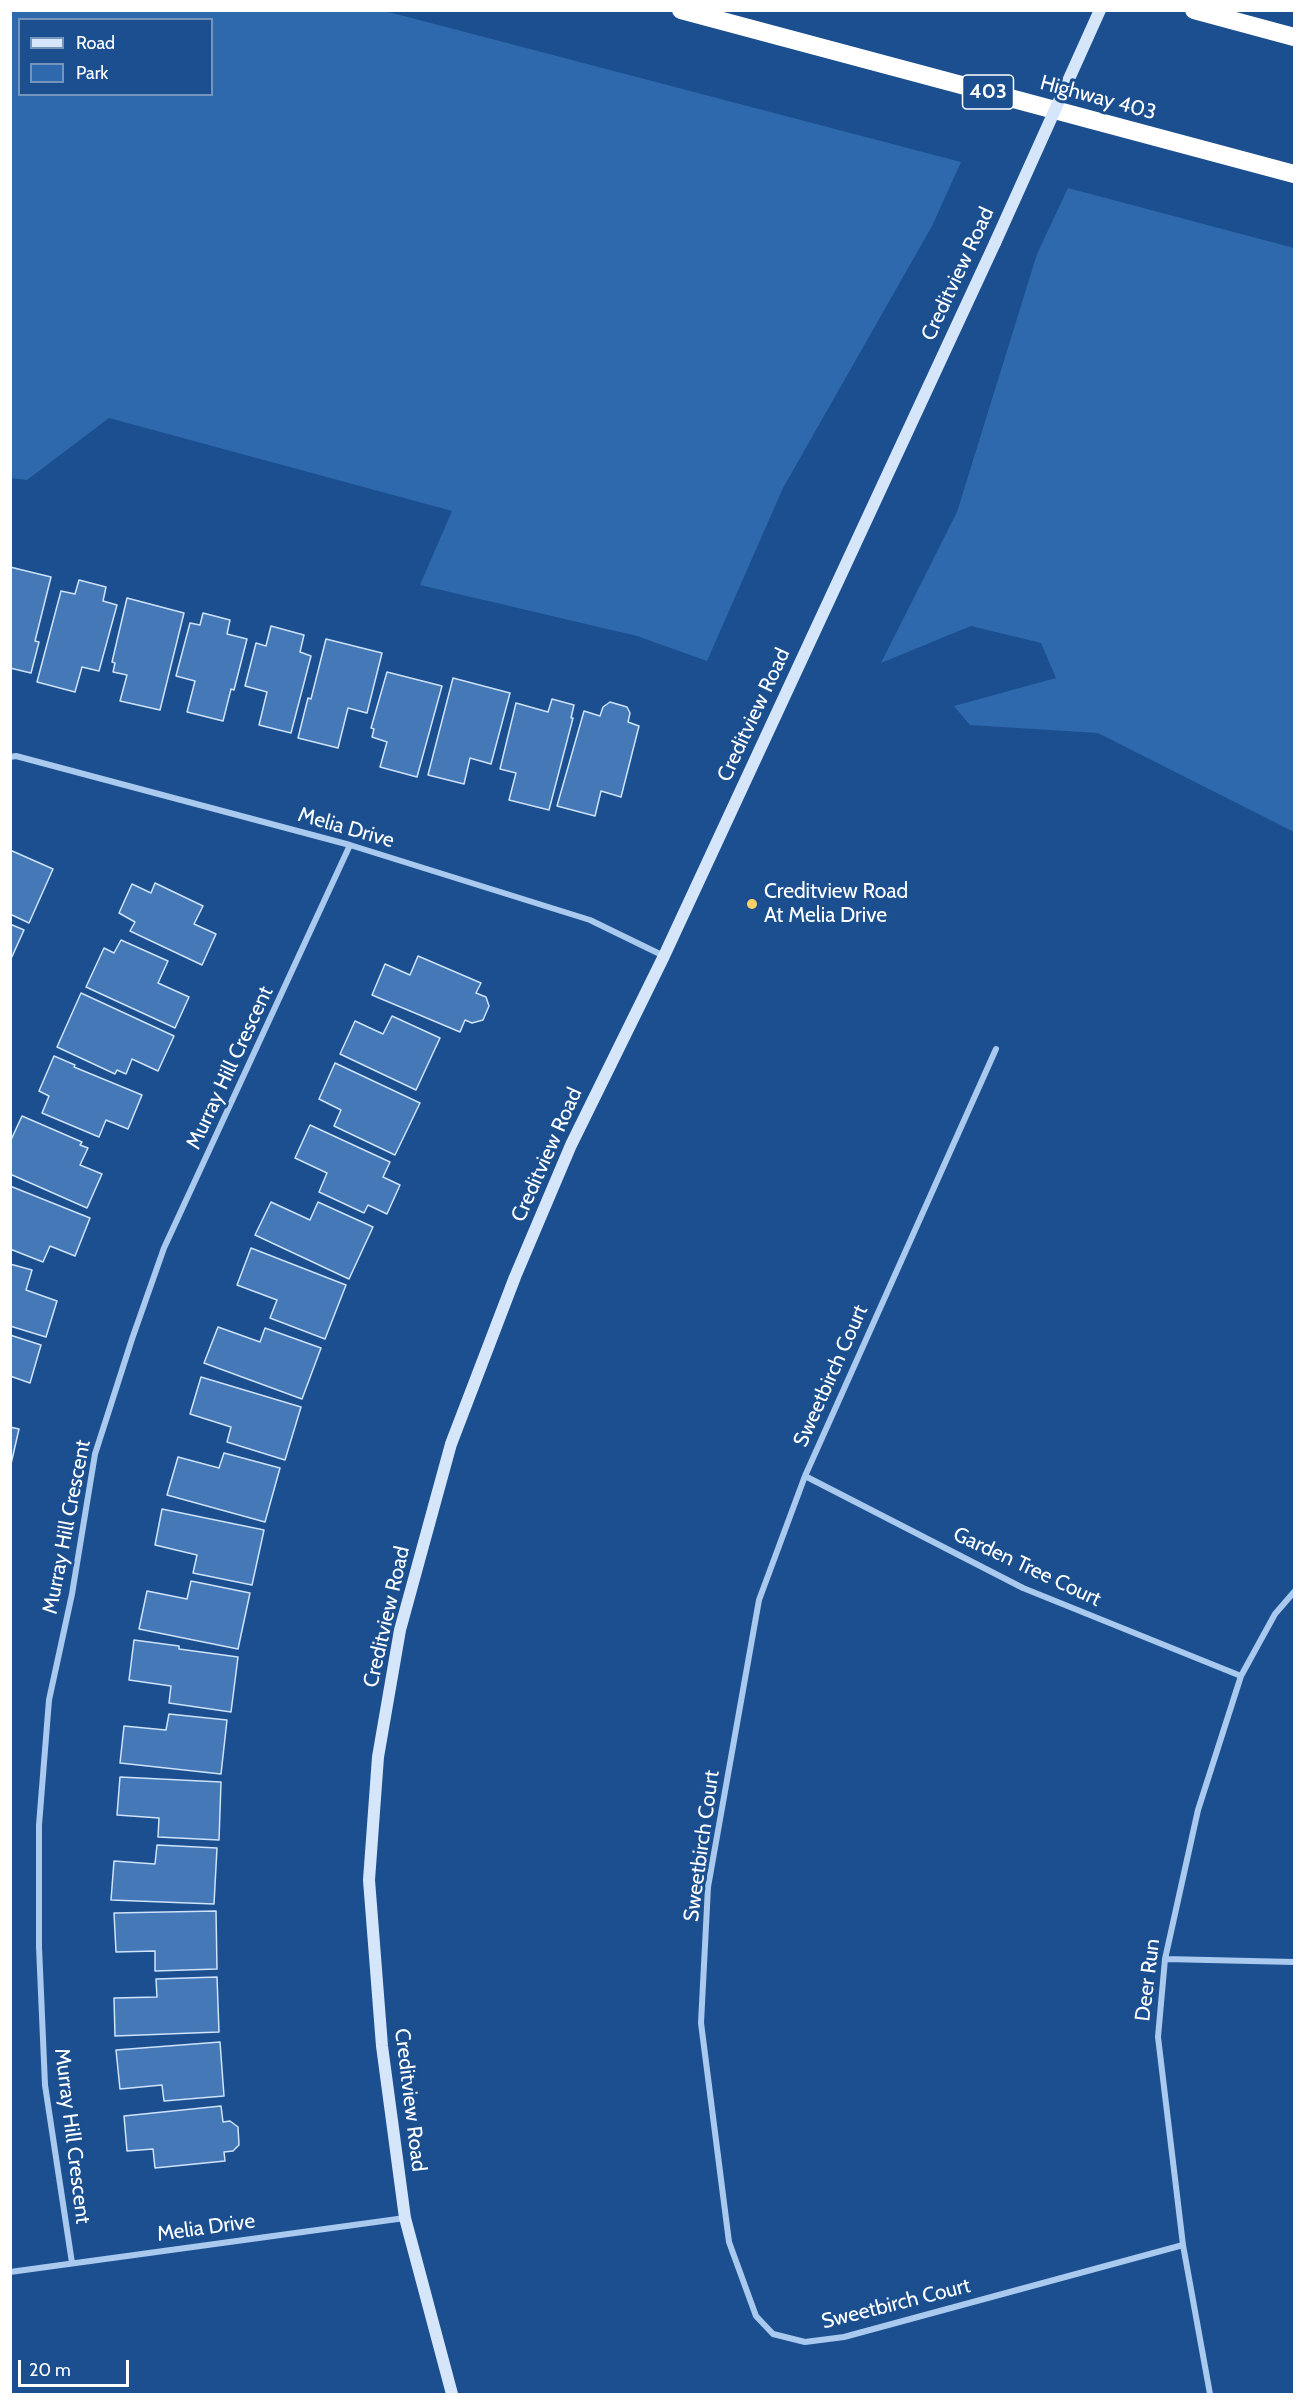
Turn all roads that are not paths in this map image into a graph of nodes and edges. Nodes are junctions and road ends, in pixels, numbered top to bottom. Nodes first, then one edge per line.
1 (681, 10) edge
2 (1100, 10) edge
3 (1194, 10) edge
4 (1294, 37) edge
5 (1294, 174) edge
6 (10, 757) edge
7 (350, 845) junction
8 (664, 956) junction
9 (996, 1049) dead end
10 (805, 1476) junction
11 (1294, 1592) edge
12 (1240, 1676) junction
13 (1165, 1959) junction
14 (1294, 1962) edge
15 (405, 2218) junction
16 (1183, 2245) junction
17 (72, 2263) junction
18 (10, 2272) edge
19 (452, 2394) edge
20 (1210, 2394) edge

1 - 5 highway, Highway 403 / 403
2 - 8 main road, Creditview Road, bridge
3 - 4 highway
6 - 7 street, Melia Drive
7 - 8 street, Melia Drive
7 - 17 street, Murray Hill Crescent
8 - 15 main road, Creditview Road
9 - 10 street, Sweetbirch Court
10 - 12 street, Garden Tree Court
10 - 16 street, Sweetbirch Court
11 - 12 street, Deer Run
12 - 13 street, Deer Run
13 - 14 street
13 - 16 street, Deer Run
15 - 17 street, Melia Drive
15 - 19 main road, Creditview Road
16 - 20 street, Deer Run
17 - 18 street, Melia Drive

